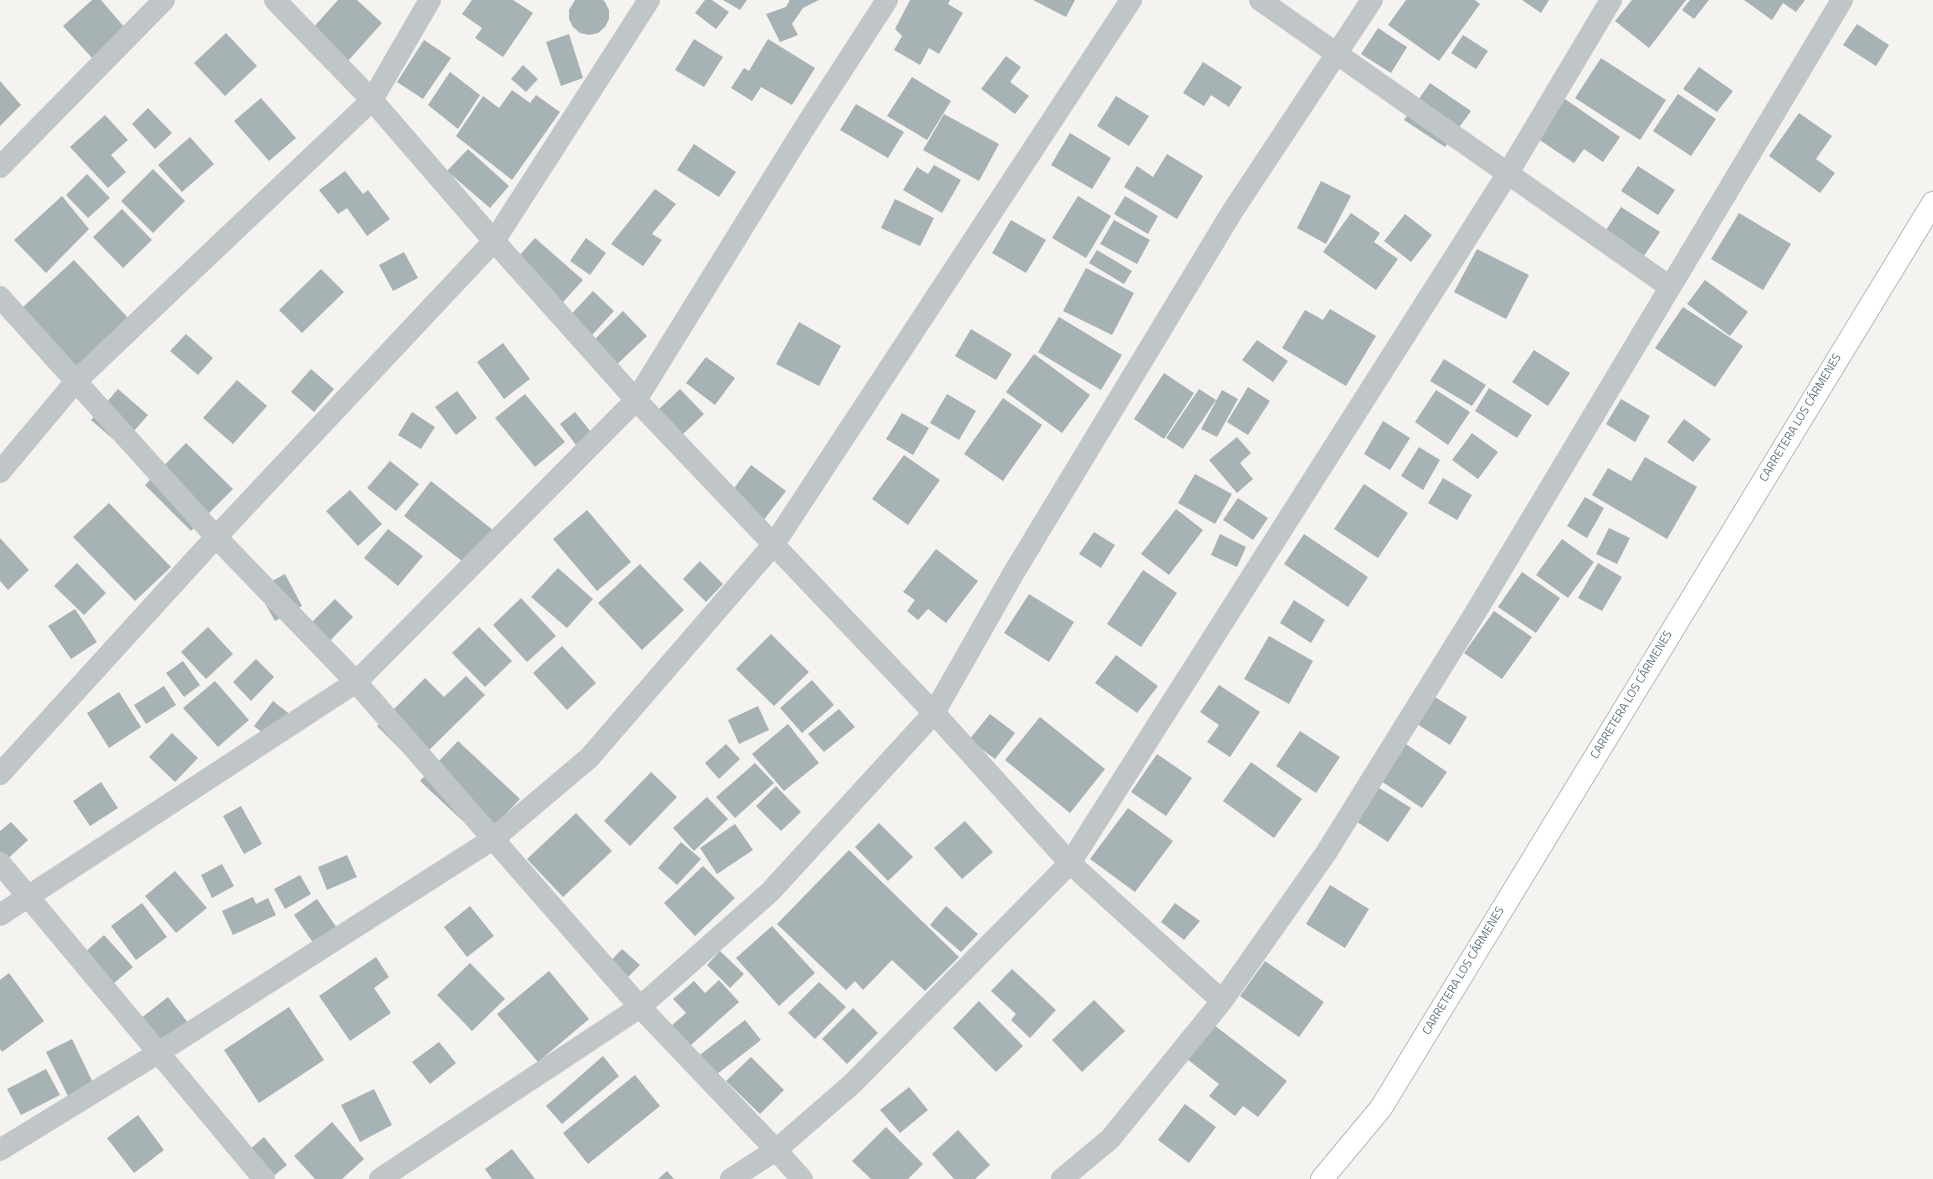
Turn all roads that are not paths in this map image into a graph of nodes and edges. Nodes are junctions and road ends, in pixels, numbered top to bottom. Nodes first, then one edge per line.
1 (164, 0) edge
2 (275, 0) edge
3 (430, 0) edge
4 (649, 0) edge
5 (887, 0) edge
6 (1131, 0) edge
7 (1260, 0) edge
8 (1372, 0) edge
9 (1611, 0) edge
10 (1842, 0) edge
11 (1336, 53) junction
12 (372, 100) junction
13 (0, 167) edge
14 (1508, 173) junction
15 (1933, 203) edge
16 (494, 241) junction
17 (1670, 287) junction
18 (0, 297) edge
19 (77, 380) junction
20 (636, 400) junction
21 (0, 472) edge
22 (216, 537) junction
23 (774, 544) junction
24 (356, 682) junction
25 (934, 713) junction
26 (0, 774) edge
27 (493, 839) junction
28 (0, 863) edge
29 (1070, 863) junction
30 (28, 897) junction
31 (0, 915) edge
32 (1222, 1001) junction
33 (640, 1007) junction
34 (158, 1053) junction
35 (0, 1150) edge
36 (776, 1150) junction
37 (264, 1179) edge
38 (380, 1179) edge
39 (731, 1179) edge
40 (802, 1179) edge
41 (1062, 1179) edge
42 (1322, 1179) edge

1 - 13 street
2 - 12 street
3 - 12 street
4 - 16 street
5 - 20 street
6 - 23 street
7 - 11 street
8 - 11 street
9 - 14 street
10 - 17 street
11 - 14 street
11 - 25 street
12 - 16 street
12 - 19 street
14 - 17 street
14 - 29 street
15 - 42 main road, CARRETERA LOS CÁRMENES
16 - 20 street
16 - 22 street
17 - 32 street
18 - 19 street
19 - 21 street
19 - 22 street
20 - 23 street
20 - 24 street
22 - 24 street
22 - 26 street
23 - 25 street
23 - 27 street
24 - 27 street
24 - 30 street
25 - 29 street
25 - 33 street
27 - 33 street
27 - 34 street
28 - 30 street
29 - 32 street
29 - 36 street
30 - 31 street
30 - 34 street
32 - 41 street
33 - 36 street
33 - 38 street
34 - 35 street
34 - 37 street
36 - 39 street
36 - 40 street

